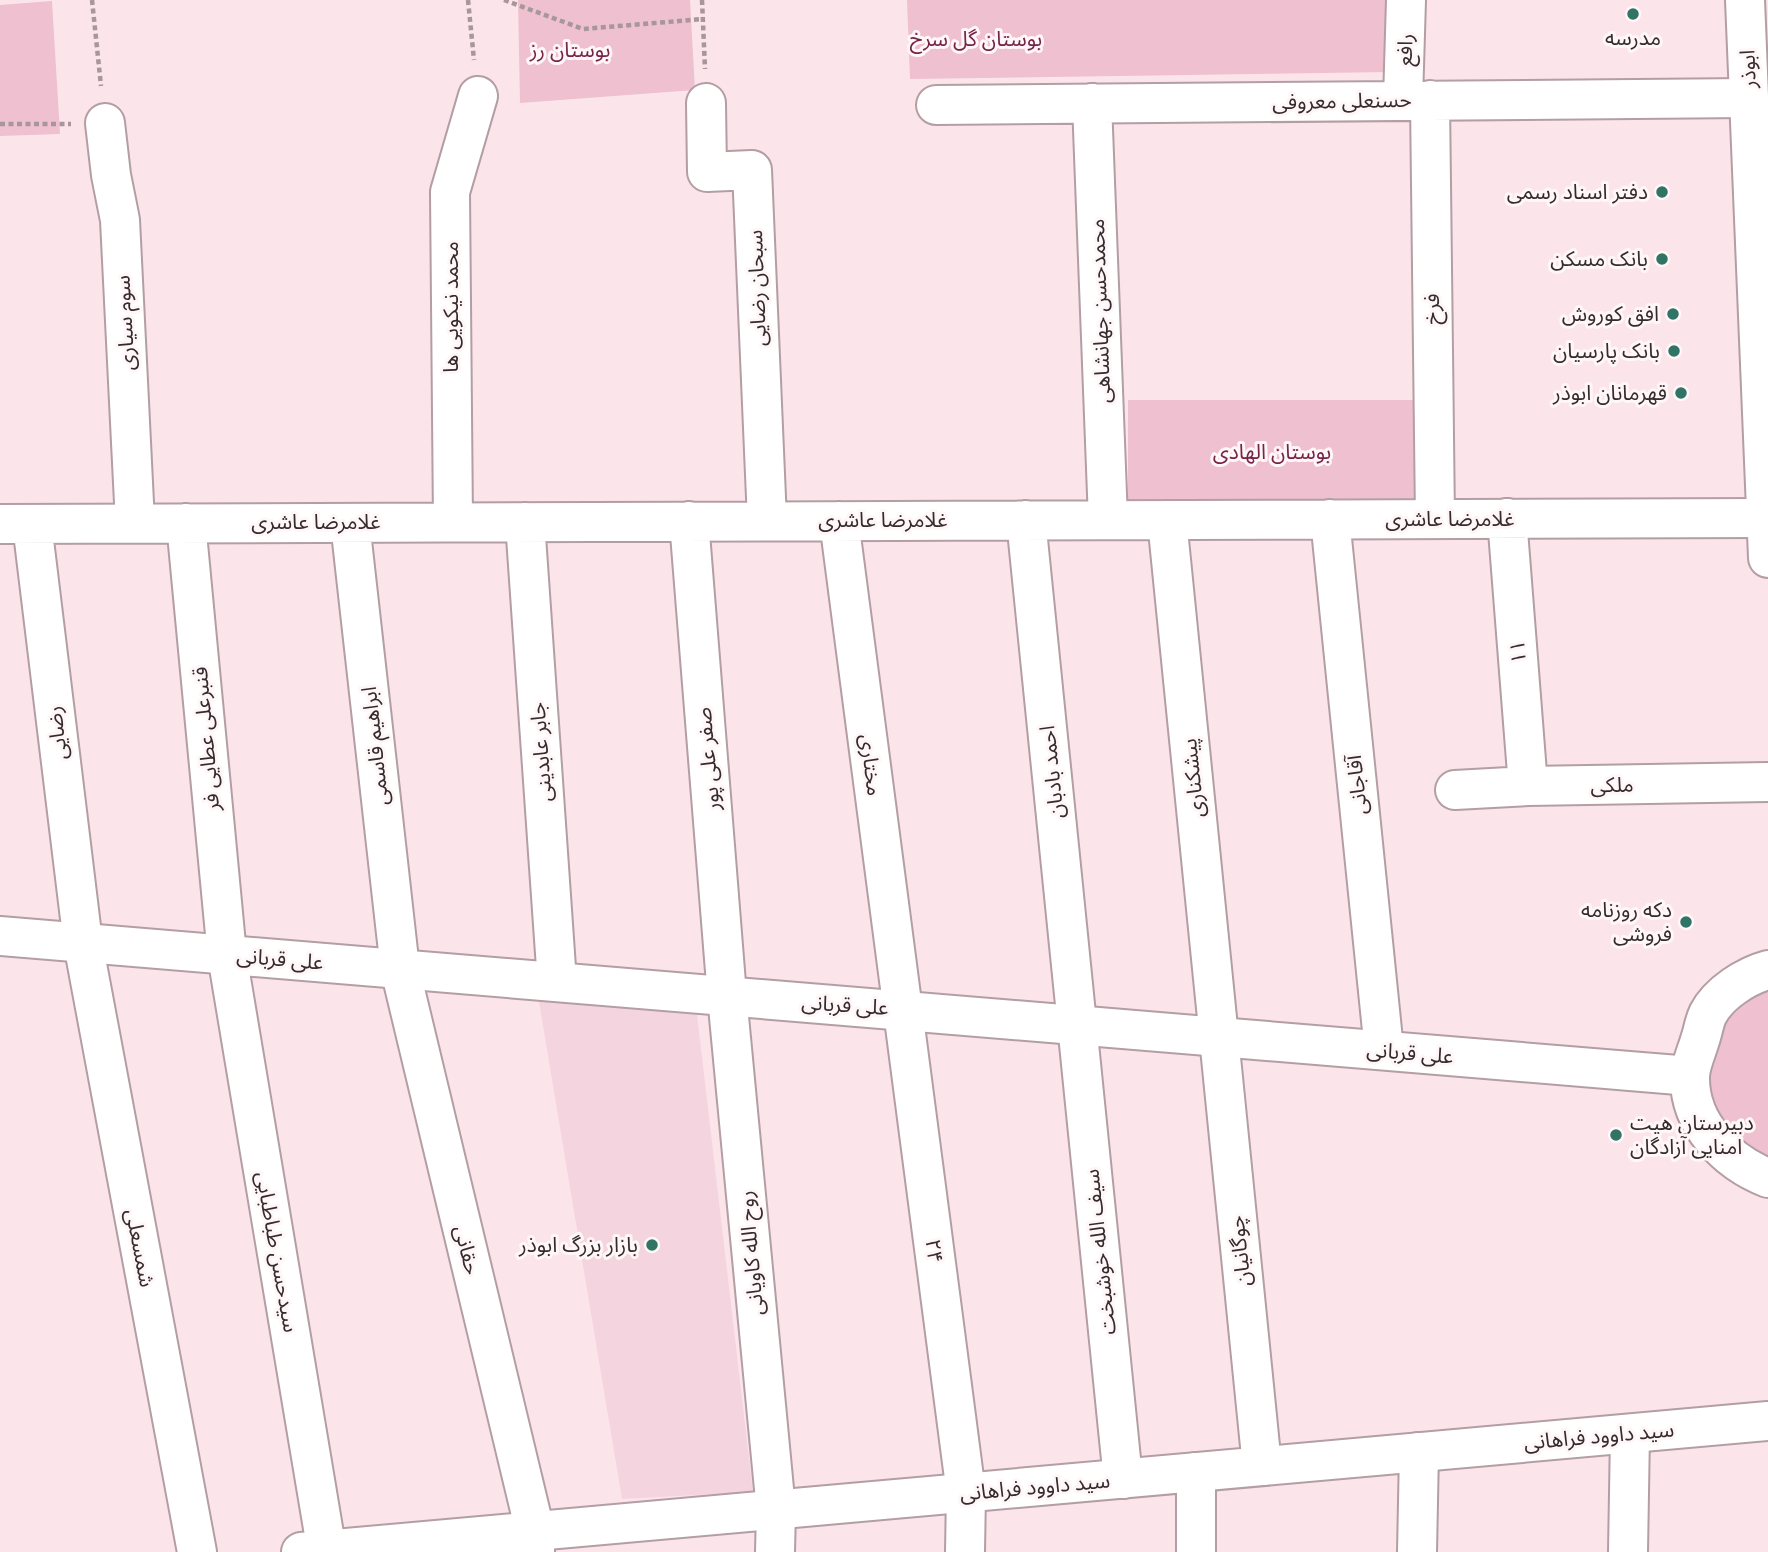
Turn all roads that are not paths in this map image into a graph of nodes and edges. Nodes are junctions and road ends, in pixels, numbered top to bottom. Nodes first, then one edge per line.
1 (1406, 0) edge
2 (1745, 0) edge
3 (478, 96) road end
4 (1759, 98) edge
5 (1417, 100) junction
6 (706, 103) road end
7 (1092, 103) junction
8 (936, 105) dead end
9 (105, 123) road end
10 (1507, 518) junction
11 (1766, 518) junction
12 (1331, 519) junction
13 (1435, 519) junction
14 (1026, 520) junction
15 (1108, 520) junction
16 (1167, 520) junction
17 (688, 521) junction
18 (767, 521) junction
19 (839, 521) junction
20 (453, 522) junction
21 (525, 522) junction
22 (135, 523) junction
23 (186, 523) junction
24 (350, 523) junction
25 (16, 524) edge
26 (1768, 558) edge
27 (1768, 782) edge
28 (1528, 786) junction
29 (1455, 790) dead end
30 (0, 936) edge
31 (83, 943) junction
32 (226, 955) junction
33 (400, 969) junction
34 (1768, 970) edge
35 (557, 982) junction
36 (727, 996) junction
37 (902, 1010) junction
38 (1077, 1024) junction
39 (1219, 1036) junction
40 (1384, 1050) junction
41 (1690, 1076) junction
42 (1768, 1178) edge
43 (1768, 1421) edge
44 (1630, 1434) junction
45 (1419, 1452) junction
46 (1262, 1466) junction
47 (1196, 1472) junction
48 (1124, 1479) junction
49 (966, 1493) junction
50 (776, 1510) junction
51 (535, 1541) edge
52 (318, 1551) edge
53 (197, 1552) edge
54 (775, 1552) edge
55 (965, 1552) edge
56 (1196, 1552) edge
57 (1417, 1552) edge
58 (1628, 1552) edge

1 - 5 street, رافع
2 - 4 street, ابوذر
3 - 20 street, محمد نیکویی ها
4 - 5 street, حسنعلی معروفی
4 - 11 street, ابوذر
5 - 7 street, حسنعلی معروفی
5 - 13 street, فرخ
6 - 18 street, سبحان رضایی
7 - 8 street, حسنعلی معروفی
7 - 15 street, محمدحسن جهانشاهی
9 - 22 street, سوم سیاری
10 - 11 street, غلامرضا عاشری
10 - 13 street, غلامرضا عاشری
10 - 28 street, ۱۱
11 - 26 street, ابوذر
12 - 13 street, غلامرضا عاشری
12 - 16 street, غلامرضا عاشری
12 - 40 street, آقاجانی
14 - 15 street, غلامرضا عاشری
14 - 19 street, غلامرضا عاشری
14 - 38 street, احمد بادبان
15 - 16 street, غلامرضا عاشری
16 - 39 street, پیشکناری
17 - 18 street, غلامرضا عاشری
17 - 21 street, غلامرضا عاشری
17 - 36 street, صفر علی پور
18 - 19 street, غلامرضا عاشری
19 - 37 street, مختاری
20 - 21 street, غلامرضا عاشری
20 - 24 street, غلامرضا عاشری
21 - 35 street, جابر عابدینی
22 - 23 street, غلامرضا عاشری
22 - 25 street, غلامرضا عاشری
23 - 24 street, غلامرضا عاشری
23 - 32 street, قنبرعلی عطایی فر
24 - 33 street, ابراهیم قاسمی
25 - 31 street, رضایی
27 - 28 street, ملکی
28 - 29 street, ملکی
30 - 31 street, علی قربانی
31 - 32 street, علی قربانی
31 - 53 street, شمسعلی
32 - 33 street, علی قربانی
32 - 52 street, سیدحسن طباطبایی
33 - 35 street, علی قربانی
33 - 51 street, حقانی
34 - 41 street
35 - 36 street, علی قربانی
36 - 37 street, علی قربانی
36 - 50 street, روح الله کاویانی
37 - 38 street, علی قربانی
37 - 49 street, ۲۴
38 - 39 street, علی قربانی
38 - 48 street, سیف الله خوشبخت
39 - 40 street, علی قربانی
39 - 46 street, چوگانیان
40 - 41 street, علی قربانی
41 - 42 street
43 - 44 street, سید داوود فراهانی
44 - 45 street, سید داوود فراهانی
44 - 58 street
45 - 46 street, سید داوود فراهانی
45 - 57 street
46 - 47 street, سید داوود فراهانی
47 - 48 street, سید داوود فراهانی
47 - 56 street
48 - 49 street, سید داوود فراهانی
49 - 50 street, سید داوود فراهانی
49 - 55 street, ۲۴
50 - 51 street, سید داوود فراهانی
50 - 54 street, روح الله کاویانی
51 - 52 street, سید داوود فراهانی

